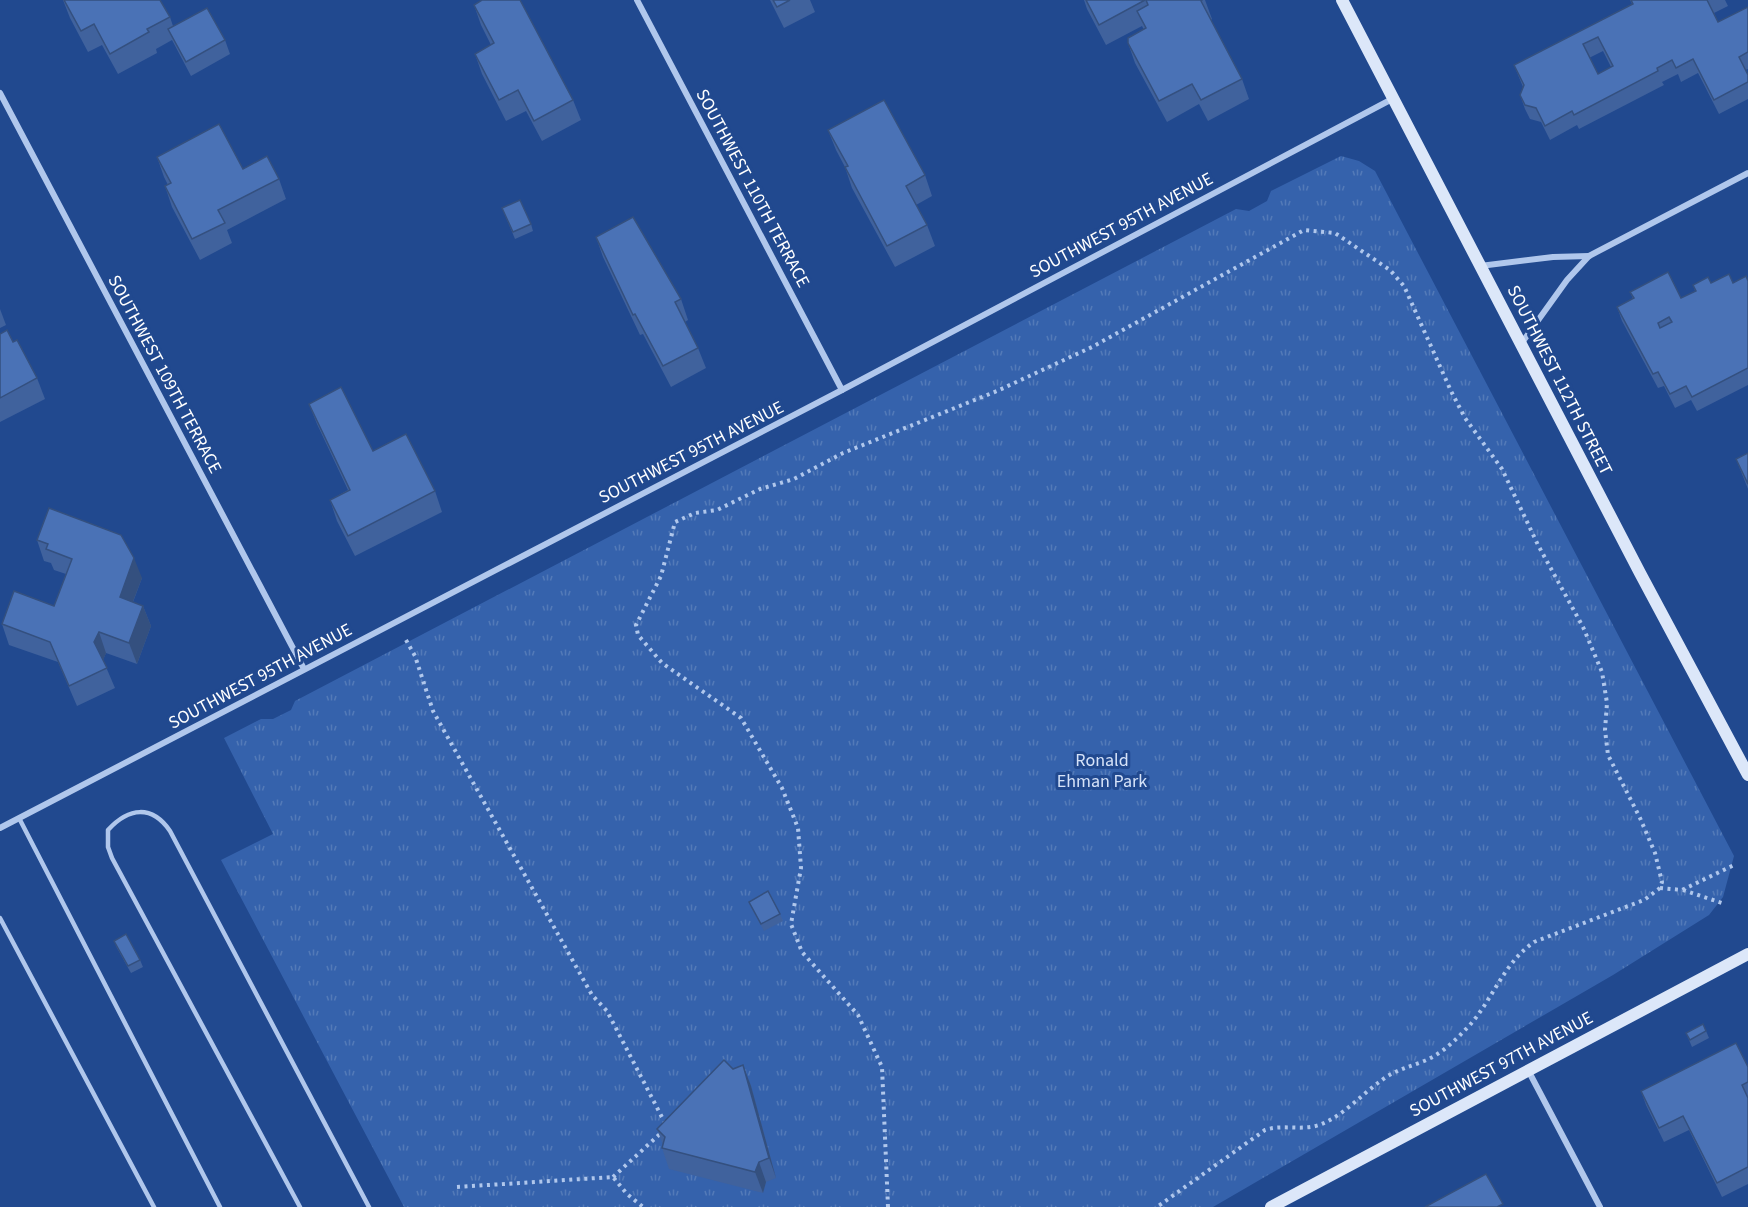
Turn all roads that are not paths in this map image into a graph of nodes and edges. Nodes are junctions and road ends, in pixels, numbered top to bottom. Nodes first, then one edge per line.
1 (637, 0) edge
2 (1342, 0) edge
3 (0, 93) edge
4 (1394, 98) junction
5 (1748, 173) edge
6 (1589, 256) junction
7 (1480, 266) junction
8 (1521, 344) junction
9 (842, 390) junction
10 (304, 669) junction
11 (1748, 775) edge
12 (19, 818) junction
13 (0, 828) edge
14 (0, 918) edge
15 (1748, 954) edge
16 (1528, 1070) junction
17 (154, 1207) edge
18 (220, 1207) edge
19 (300, 1207) edge
20 (369, 1207) edge
21 (1272, 1207) edge
22 (1600, 1207) edge

1 - 9 street, SOUTHWEST 110TH TERRACE
2 - 4 main road, SOUTHWEST 112TH STREET
3 - 10 street, SOUTHWEST 109TH TERRACE
4 - 7 main road, SOUTHWEST 112TH STREET
4 - 9 street, SOUTHWEST 95TH AVENUE
5 - 6 street
6 - 7 street
6 - 8 street
7 - 8 main road, SOUTHWEST 112TH STREET
8 - 11 main road, SOUTHWEST 112TH STREET
9 - 10 street, SOUTHWEST 95TH AVENUE
10 - 12 street, SOUTHWEST 95TH AVENUE
12 - 13 street, SOUTHWEST 95TH AVENUE
12 - 18 lane
14 - 17 lane
15 - 16 main road, SOUTHWEST 97TH AVENUE
16 - 21 main road, SOUTHWEST 97TH AVENUE
16 - 22 street
19 - 20 lane

